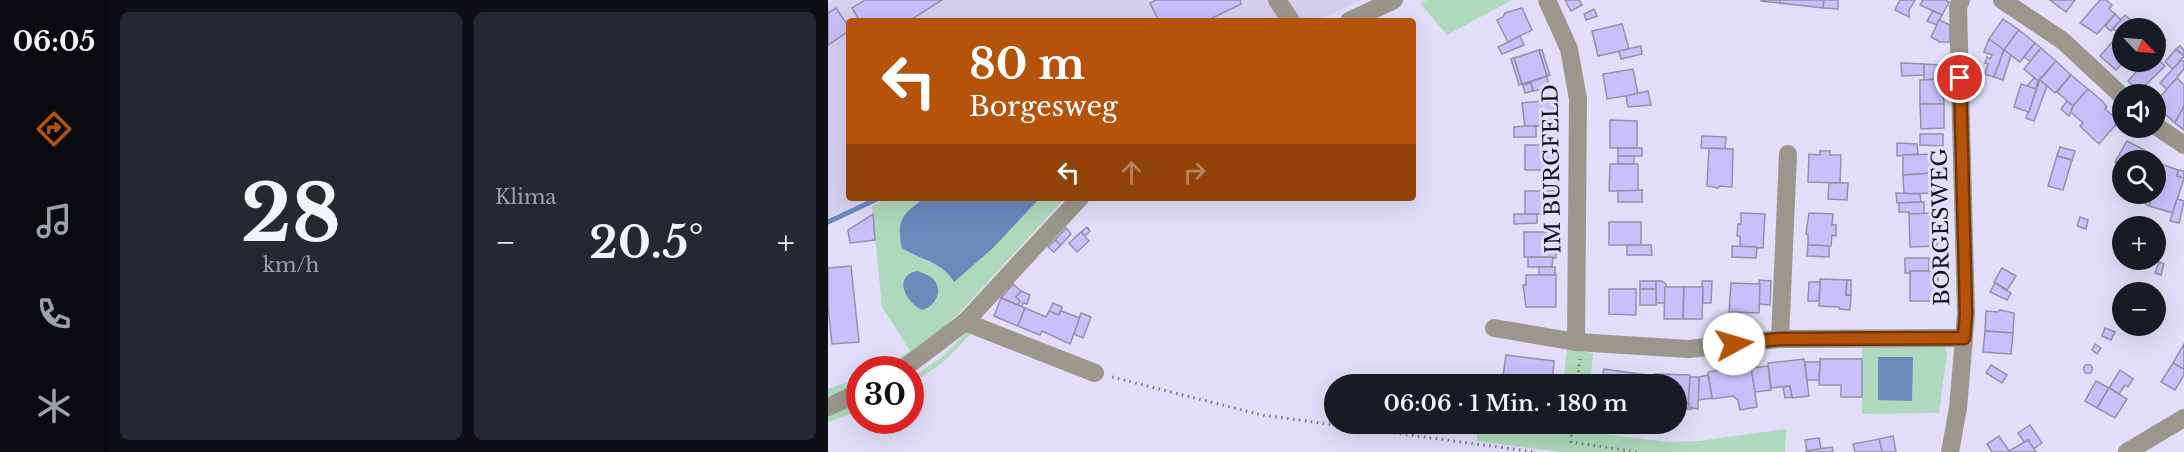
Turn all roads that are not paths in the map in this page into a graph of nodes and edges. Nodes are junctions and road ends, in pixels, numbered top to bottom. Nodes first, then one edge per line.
1 (1277, 0) edge
2 (1394, 0) edge
3 (1547, 0) edge
4 (1960, 0) edge
5 (2002, 0) edge
6 (1289, 18) edge
7 (1355, 18) edge
8 (2112, 87) edge
9 (2166, 133) edge
10 (2184, 145) edge
11 (1788, 154) dead end
12 (1077, 201) edge
13 (965, 322) junction
14 (1494, 328) dead end
15 (1964, 338) junction
16 (1780, 339) junction
17 (1576, 342) junction
18 (920, 356) edge
19 (1095, 373) road end
20 (846, 397) edge
21 (829, 402) edge
22 (2184, 418) edge
23 (1950, 452) edge
24 (2127, 452) edge

1 - 6 street
2 - 7 street
3 - 17 street, IM BURGFELD
4 - 15 street, BORGESWEG
5 - 8 street
9 - 10 street
11 - 16 street
12 - 13 street
13 - 18 street
13 - 19 street
14 - 17 street
15 - 16 street
15 - 23 street, BORGESWEG
16 - 17 street
20 - 21 street
22 - 24 street

